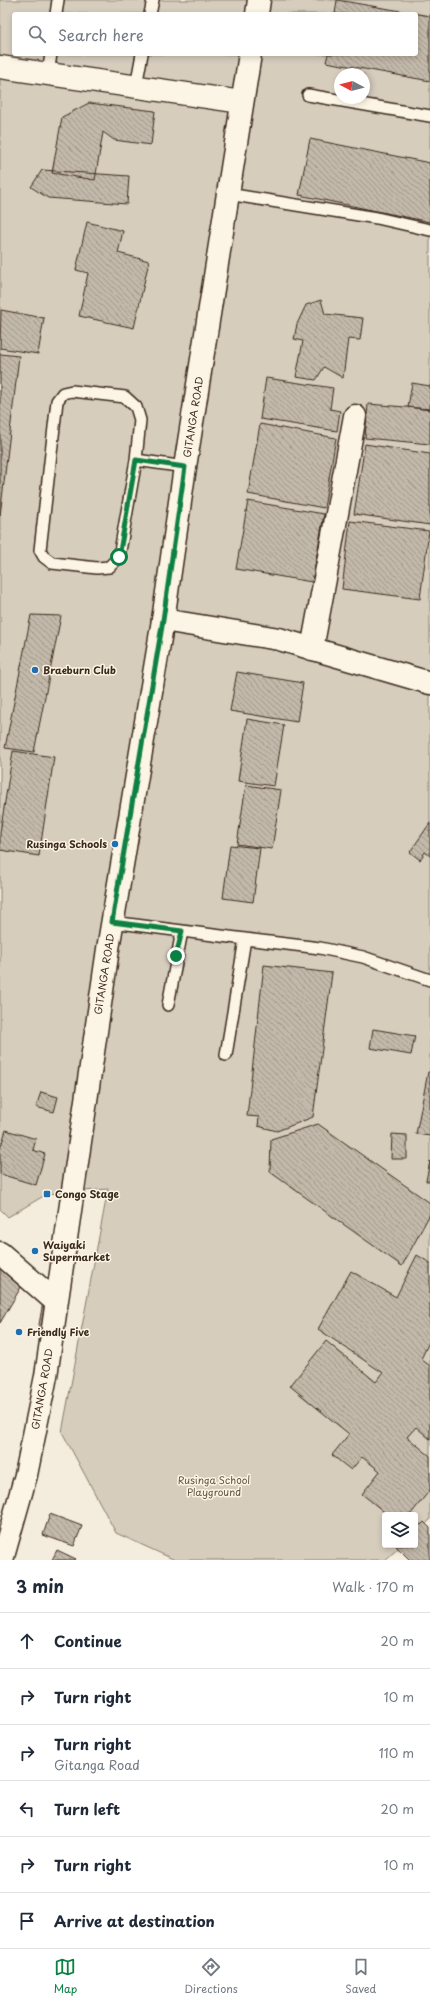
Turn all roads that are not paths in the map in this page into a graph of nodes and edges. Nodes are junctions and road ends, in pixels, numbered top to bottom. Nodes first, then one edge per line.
1 (58, 0) edge
2 (153, 0) edge
3 (259, 0) edge
4 (56, 12) edge
5 (150, 12) edge
6 (257, 12) edge
7 (142, 56) edge
8 (250, 56) edge
9 (50, 64) edge
10 (0, 67) edge
11 (136, 86) junction
12 (308, 95) dead end
13 (242, 102) junction
14 (430, 116) edge
15 (228, 194) junction
16 (430, 230) edge
17 (355, 416) dead end
18 (136, 460) junction
19 (185, 467) junction
20 (163, 620) junction
21 (312, 649) junction
22 (430, 683) edge
23 (112, 922) junction
24 (182, 931) junction
25 (244, 939) junction
26 (430, 980) edge
27 (168, 1005) dead end
28 (226, 1055) dead end
29 (0, 1253) edge
30 (55, 1301) junction
31 (2, 1560) edge

1 - 4 lane
2 - 5 lane
3 - 6 main road
7 - 11 lane
8 - 13 main road, GITANGA ROAD
9 - 10 main road
9 - 11 main road
11 - 13 main road
12 - 14 lane
13 - 15 main road, GITANGA ROAD
15 - 16 lane
15 - 19 main road, GITANGA ROAD
17 - 21 main road
18 - 18 lane
18 - 19 lane
19 - 20 main road, GITANGA ROAD
20 - 21 main road
20 - 23 main road, GITANGA ROAD
21 - 22 main road
23 - 24 lane
23 - 30 main road, GITANGA ROAD
24 - 25 lane
24 - 27 lane
25 - 26 lane
25 - 28 lane
29 - 30 main road
30 - 31 main road, GITANGA ROAD

